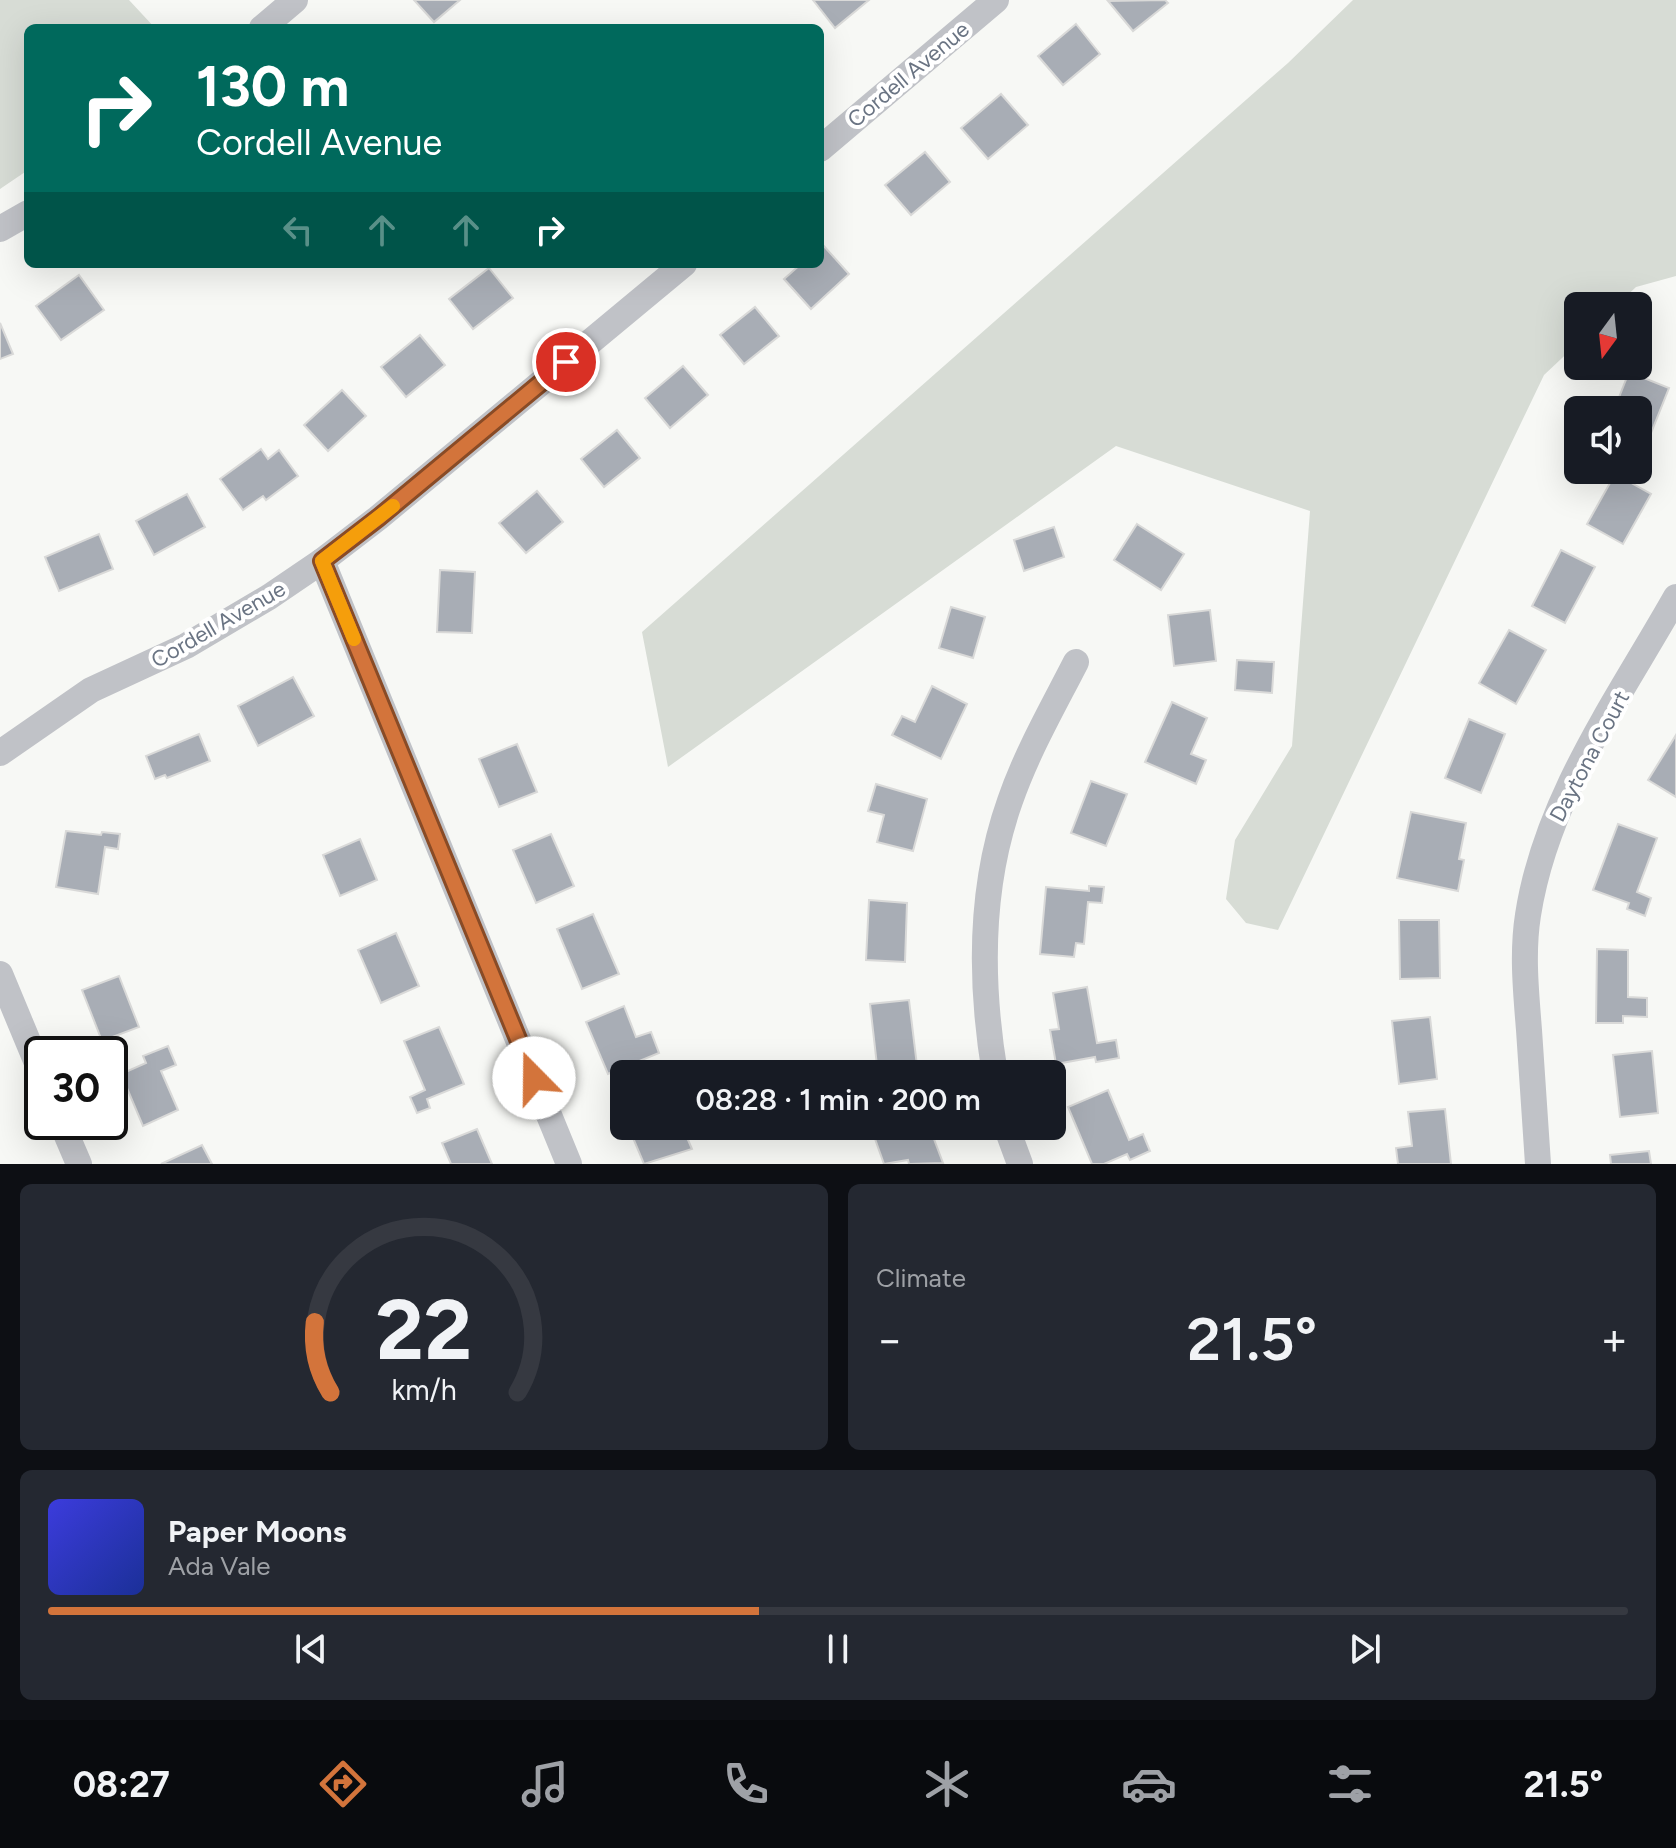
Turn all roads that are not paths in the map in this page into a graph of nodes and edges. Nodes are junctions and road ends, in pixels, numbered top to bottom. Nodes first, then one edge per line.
1 (295, 0) edge
2 (996, 0) edge
3 (267, 24) edge
4 (824, 146) edge
5 (24, 215) edge
6 (0, 229) edge
7 (679, 268) edge
8 (322, 561) junction
9 (1676, 597) edge
10 (1076, 662) dead end
11 (0, 753) edge
12 (0, 974) edge
13 (26, 1036) edge
14 (993, 1060) edge
15 (69, 1140) edge
16 (1011, 1140) edge
17 (79, 1164) edge
18 (569, 1164) edge
19 (1020, 1164) edge
20 (1538, 1164) edge

1 - 3 street
2 - 4 street, Cordell Avenue
5 - 6 street
7 - 8 street, Cordell Avenue
8 - 11 street, Cordell Avenue
8 - 18 street
9 - 20 street, Daytona Court
10 - 14 street
12 - 13 street
15 - 17 street
16 - 19 street

